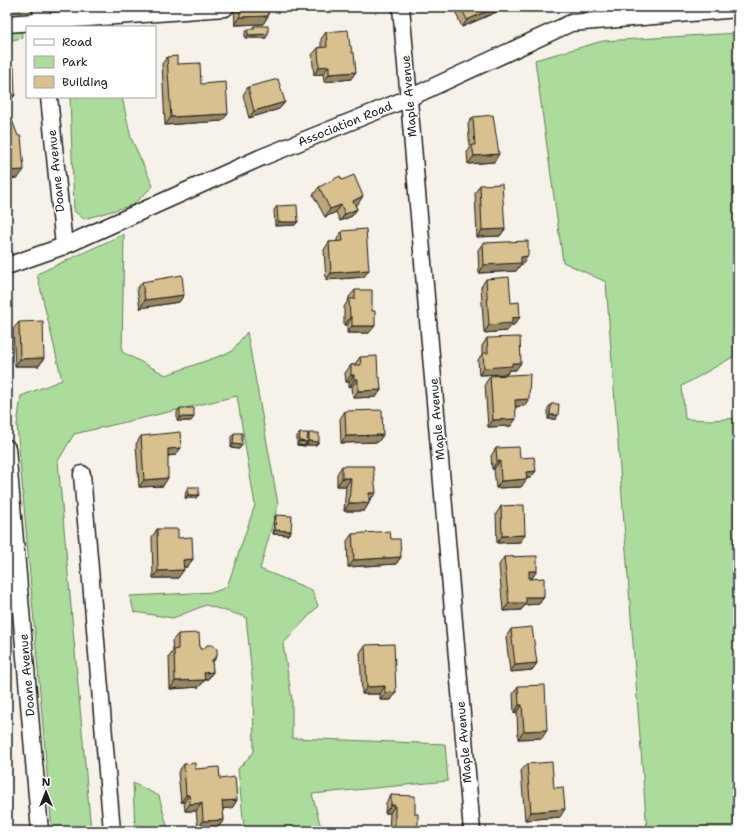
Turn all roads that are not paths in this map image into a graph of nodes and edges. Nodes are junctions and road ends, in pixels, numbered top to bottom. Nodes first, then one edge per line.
1 (401, 7) edge
2 (225, 8) dead end
3 (738, 9) edge
4 (42, 18) edge
5 (7, 24) edge
6 (49, 98) edge
7 (409, 98) junction
8 (64, 246) junction
9 (7, 266) edge
10 (7, 448) edge
11 (82, 474) dead end
12 (40, 831) edge
13 (112, 831) edge
14 (472, 831) edge

1 - 7 street, Maple Avenue
2 - 4 street
3 - 7 street, Association Road
4 - 5 street
6 - 8 street, Doane Avenue
7 - 8 street, Association Road
7 - 14 street, Maple Avenue
8 - 9 street, Association Road
10 - 12 street, Doane Avenue
11 - 13 street

